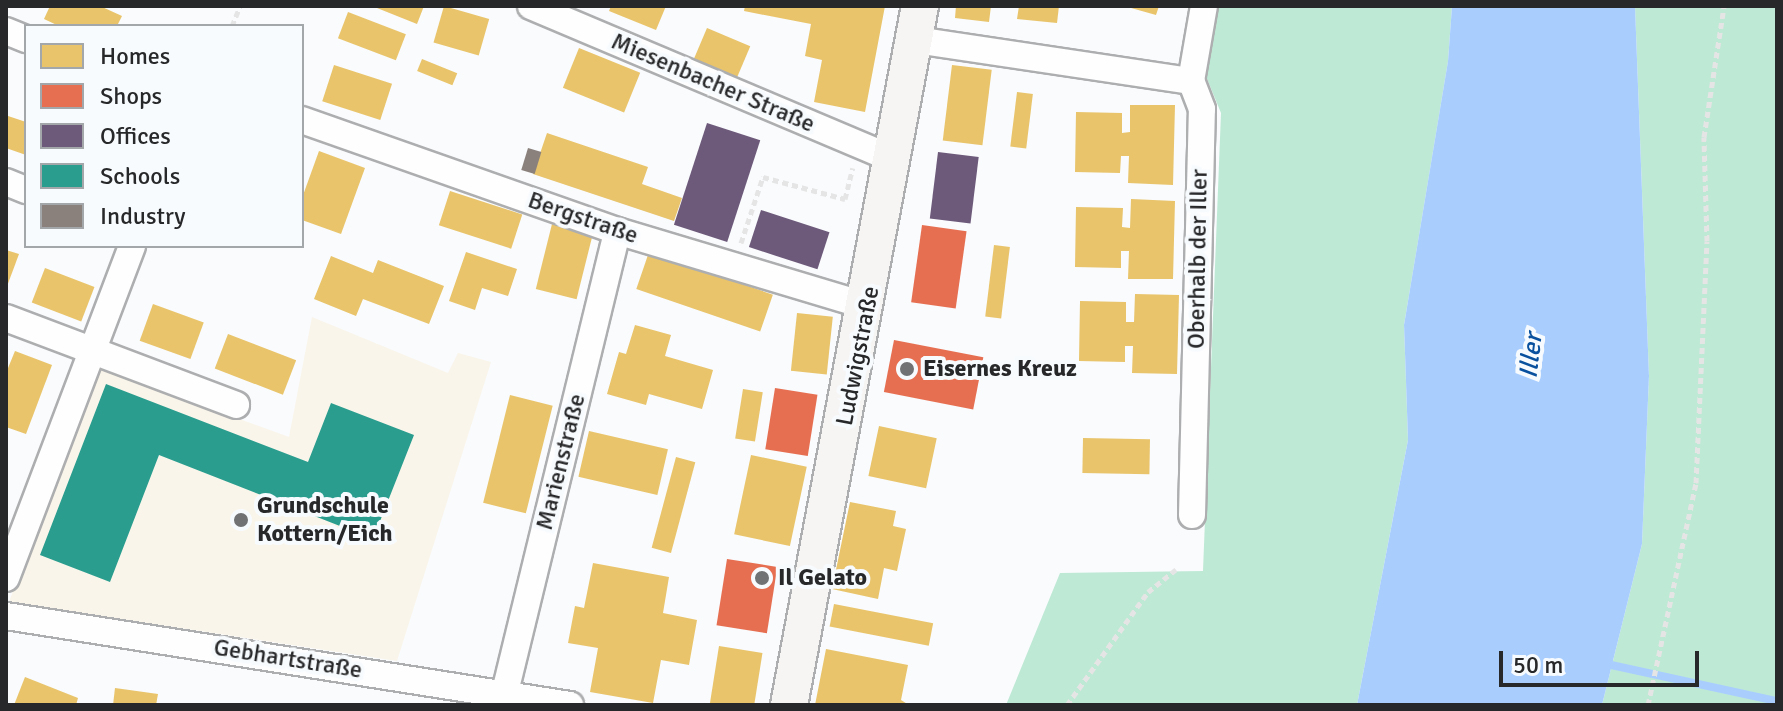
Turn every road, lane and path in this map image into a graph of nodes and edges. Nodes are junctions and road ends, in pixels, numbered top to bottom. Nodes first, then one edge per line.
1 (531, 6) edge
2 (1204, 6) edge
3 (1724, 6) edge
4 (918, 23) edge
5 (1191, 81) junction
6 (304, 121) edge
7 (859, 145) junction
8 (895, 160) junction
9 (617, 231) junction
10 (131, 248) edge
11 (733, 266) junction
12 (867, 306) junction
13 (6, 318) edge
14 (90, 352) junction
15 (236, 405) dead end
16 (1192, 515) dead end
17 (1176, 569) dead end
18 (6, 578) edge
19 (6, 616) edge
20 (505, 692) junction
21 (570, 705) edge
22 (789, 705) edge
23 (1067, 705) edge
24 (1648, 705) edge

1 - 7 street, Miesenbacher Straße
2 - 5 street, Oberhalb der Iller
3 - 24 path
4 - 5 street
4 - 8 street, Ludwigstraße
5 - 16 street, Oberhalb der Iller
6 - 9 street, Bergstraße
7 - 8 street, Miesenbacher Straße
7 - 11 path
8 - 12 street, Ludwigstraße
9 - 11 street, Bergstraße
9 - 20 street, Marienstraße
10 - 14 street
11 - 12 street, Bergstraße
12 - 22 street, Ludwigstraße
13 - 14 street
14 - 15 street
14 - 18 street
17 - 23 path
19 - 20 street, Gebhartstraße
20 - 21 street, Gebhartstraße

